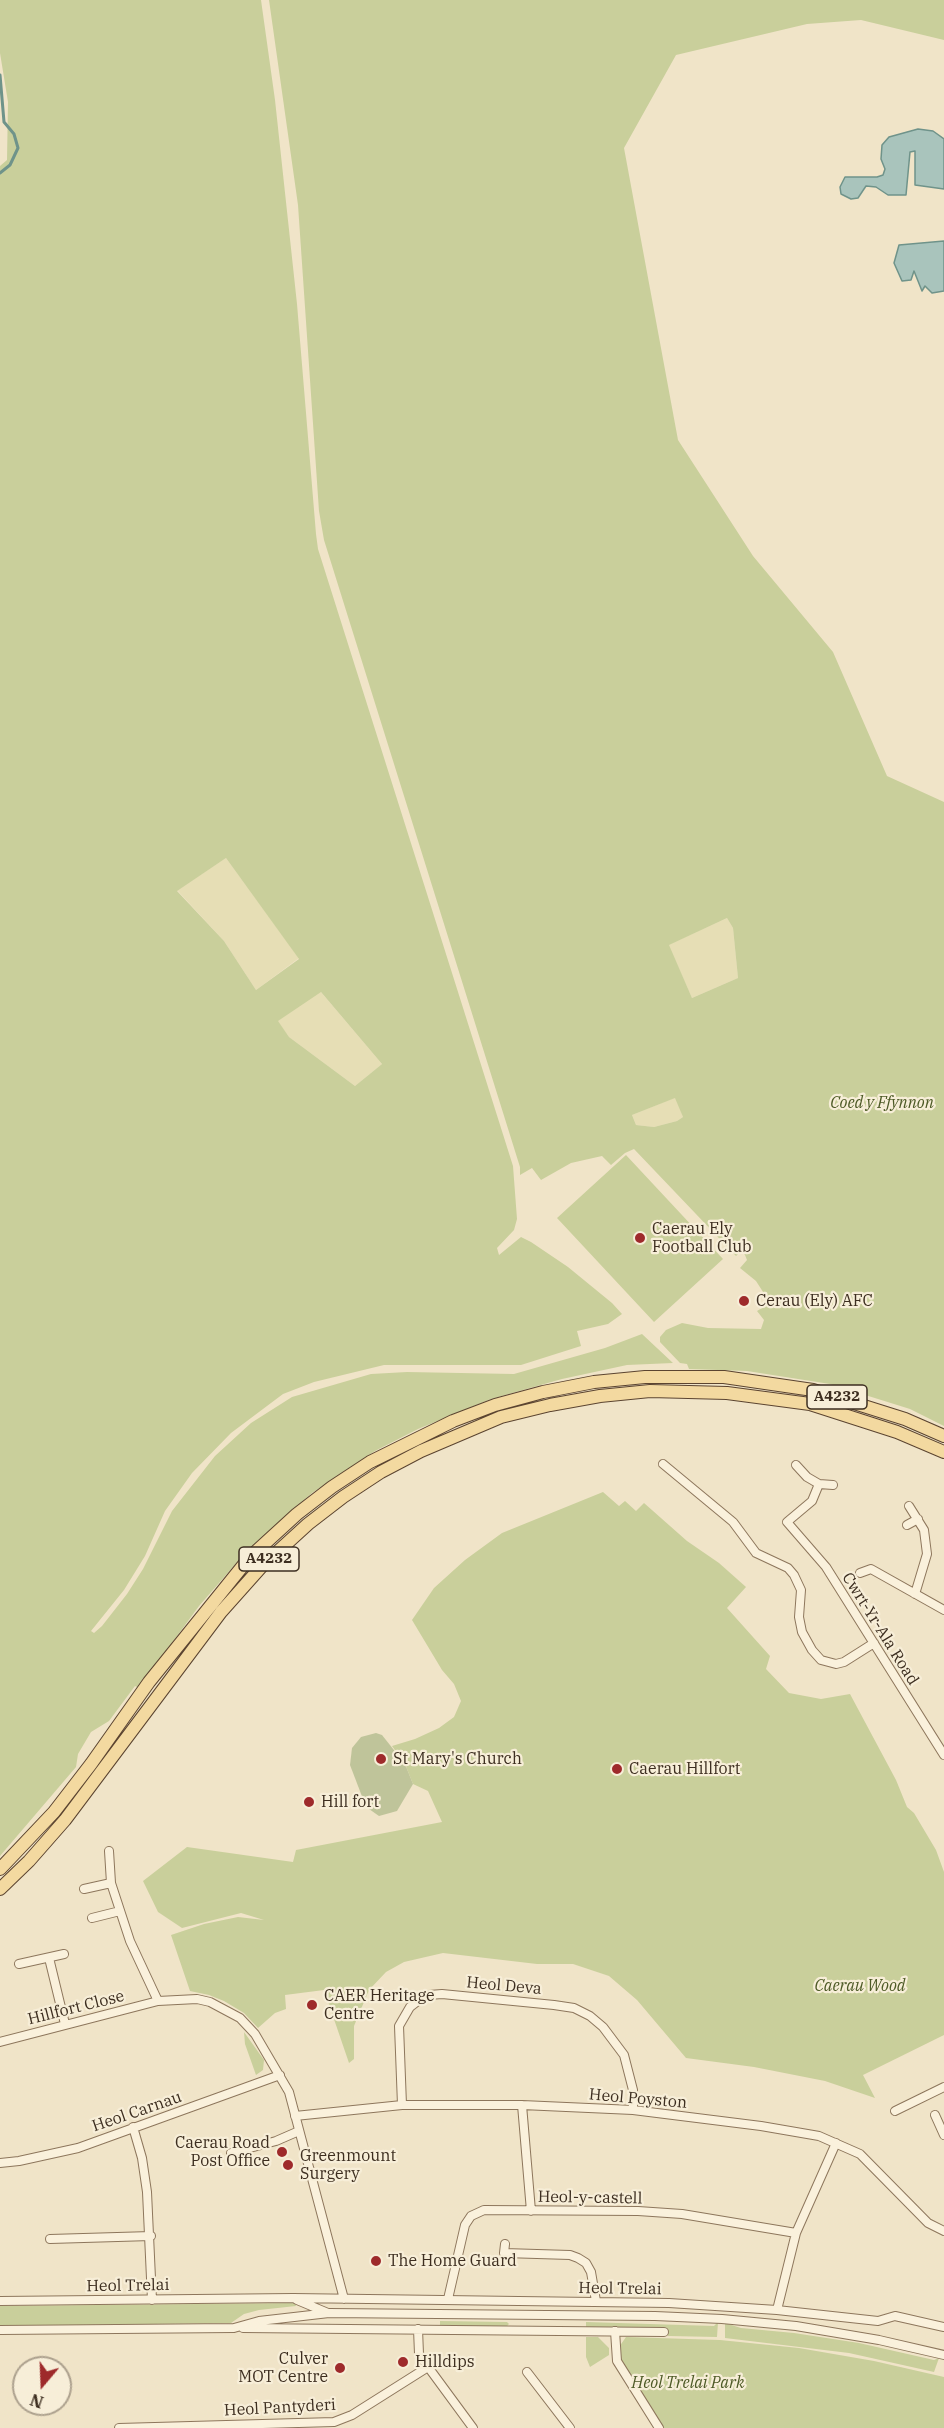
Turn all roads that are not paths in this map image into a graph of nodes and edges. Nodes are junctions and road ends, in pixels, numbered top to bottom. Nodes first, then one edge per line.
1 (944, 1436) edge
2 (944, 1452) edge
3 (663, 1464) dead end
4 (796, 1466) dead end
5 (692, 1474) dead end
6 (686, 1483) junction
7 (819, 1484) junction
8 (833, 1485) dead end
9 (909, 1506) dead end
10 (918, 1520) junction
11 (907, 1526) dead end
12 (860, 1573) dead end
13 (915, 1594) junction
14 (944, 1610) edge
15 (874, 1643) junction
16 (944, 1755) edge
17 (109, 1851) dead end
18 (0, 1869) edge
19 (111, 1883) junction
20 (0, 1889) edge
21 (84, 1889) dead end
22 (120, 1911) junction
23 (92, 1918) dead end
24 (64, 1954) dead end
25 (49, 1958) junction
26 (19, 1964) dead end
27 (158, 2001) junction
28 (65, 2024) junction
29 (0, 2042) edge
30 (280, 2075) junction
31 (944, 2087) edge
32 (402, 2105) junction
33 (522, 2105) junction
34 (633, 2110) junction
35 (895, 2111) dead end
36 (934, 2115) dead end
37 (295, 2116) junction
38 (133, 2127) junction
39 (298, 2132) junction
40 (944, 2134) edge
41 (837, 2143) junction
42 (233, 2161) dead end
43 (0, 2163) edge
44 (531, 2211) junction
45 (944, 2231) edge
46 (796, 2233) junction
47 (151, 2235) junction
48 (50, 2239) dead end
49 (505, 2244) dead end
50 (293, 2298) junction
51 (344, 2299) junction
52 (152, 2300) junction
53 (448, 2300) junction
54 (0, 2301) edge
55 (596, 2301) junction
56 (777, 2310) junction
57 (328, 2313) junction
58 (518, 2314) junction
59 (234, 2328) junction
60 (944, 2328) edge
61 (418, 2329) junction
62 (0, 2330) edge
63 (518, 2330) junction
64 (615, 2331) junction
65 (664, 2332) dead end
66 (944, 2355) edge
67 (428, 2367) junction
68 (527, 2372) dead end
69 (335, 2425) edge
70 (566, 2427) edge
71 (120, 2428) edge
72 (148, 2428) edge
73 (473, 2428) edge
74 (659, 2428) edge

1 - 18 main road, A4232
2 - 20 main road, A4232
3 - 6 street
4 - 7 street
5 - 6 street
6 - 15 street
7 - 8 street
7 - 15 street, Cwrt-Yr-Ala Road
9 - 10 street
10 - 11 street
10 - 13 street
12 - 13 street
13 - 14 street
15 - 16 street, Cwrt-Yr-Ala Road
17 - 19 street
19 - 21 street
19 - 22 street
22 - 23 street
22 - 27 street
24 - 25 street
25 - 26 street
25 - 28 street
27 - 28 street, Hillfort Close
27 - 30 street, Hillfort Close
28 - 29 street, Hillfort Close
30 - 37 street, Hillfort Close
30 - 38 street, Heol Carnau
31 - 35 street
32 - 33 street, Heol Poyston
32 - 34 street, Heol Deva
32 - 37 street, Heol Poyston
33 - 34 street, Heol Poyston
33 - 44 street
34 - 41 street, Heol Poyston
36 - 40 street
37 - 39 street, Hillfort Close
38 - 43 street, Heol Carnau
38 - 47 street
39 - 42 street
39 - 51 street, Hillfort Close
41 - 45 street, Heol Poyston
41 - 46 street
44 - 46 street, Heol-y-castell
44 - 53 street, Heol-y-castell
46 - 56 street
47 - 48 street
47 - 52 street
49 - 55 street
50 - 51 street, Heol Trelai
50 - 52 street, Heol Trelai
50 - 57 street, Heol Trelai
51 - 53 street, Heol Trelai
52 - 54 street, Heol Trelai
53 - 55 street, Heol Trelai
55 - 56 street, Heol Trelai
56 - 60 street, Heol Trelai
57 - 58 street, Heol Trelai
57 - 59 street, Heol Trelai
58 - 63 street
58 - 66 street, Heol Trelai
59 - 61 street, Heol Trelai
59 - 62 street, Heol Trelai
61 - 63 street, Heol Trelai
61 - 67 street
63 - 64 street, Heol Trelai
64 - 65 street, Heol Trelai
64 - 74 street
67 - 69 street, Heol Pantyderi
67 - 73 street
68 - 70 street
69 - 72 street, Heol Pantyderi
71 - 72 street, Heol Pantyderi

